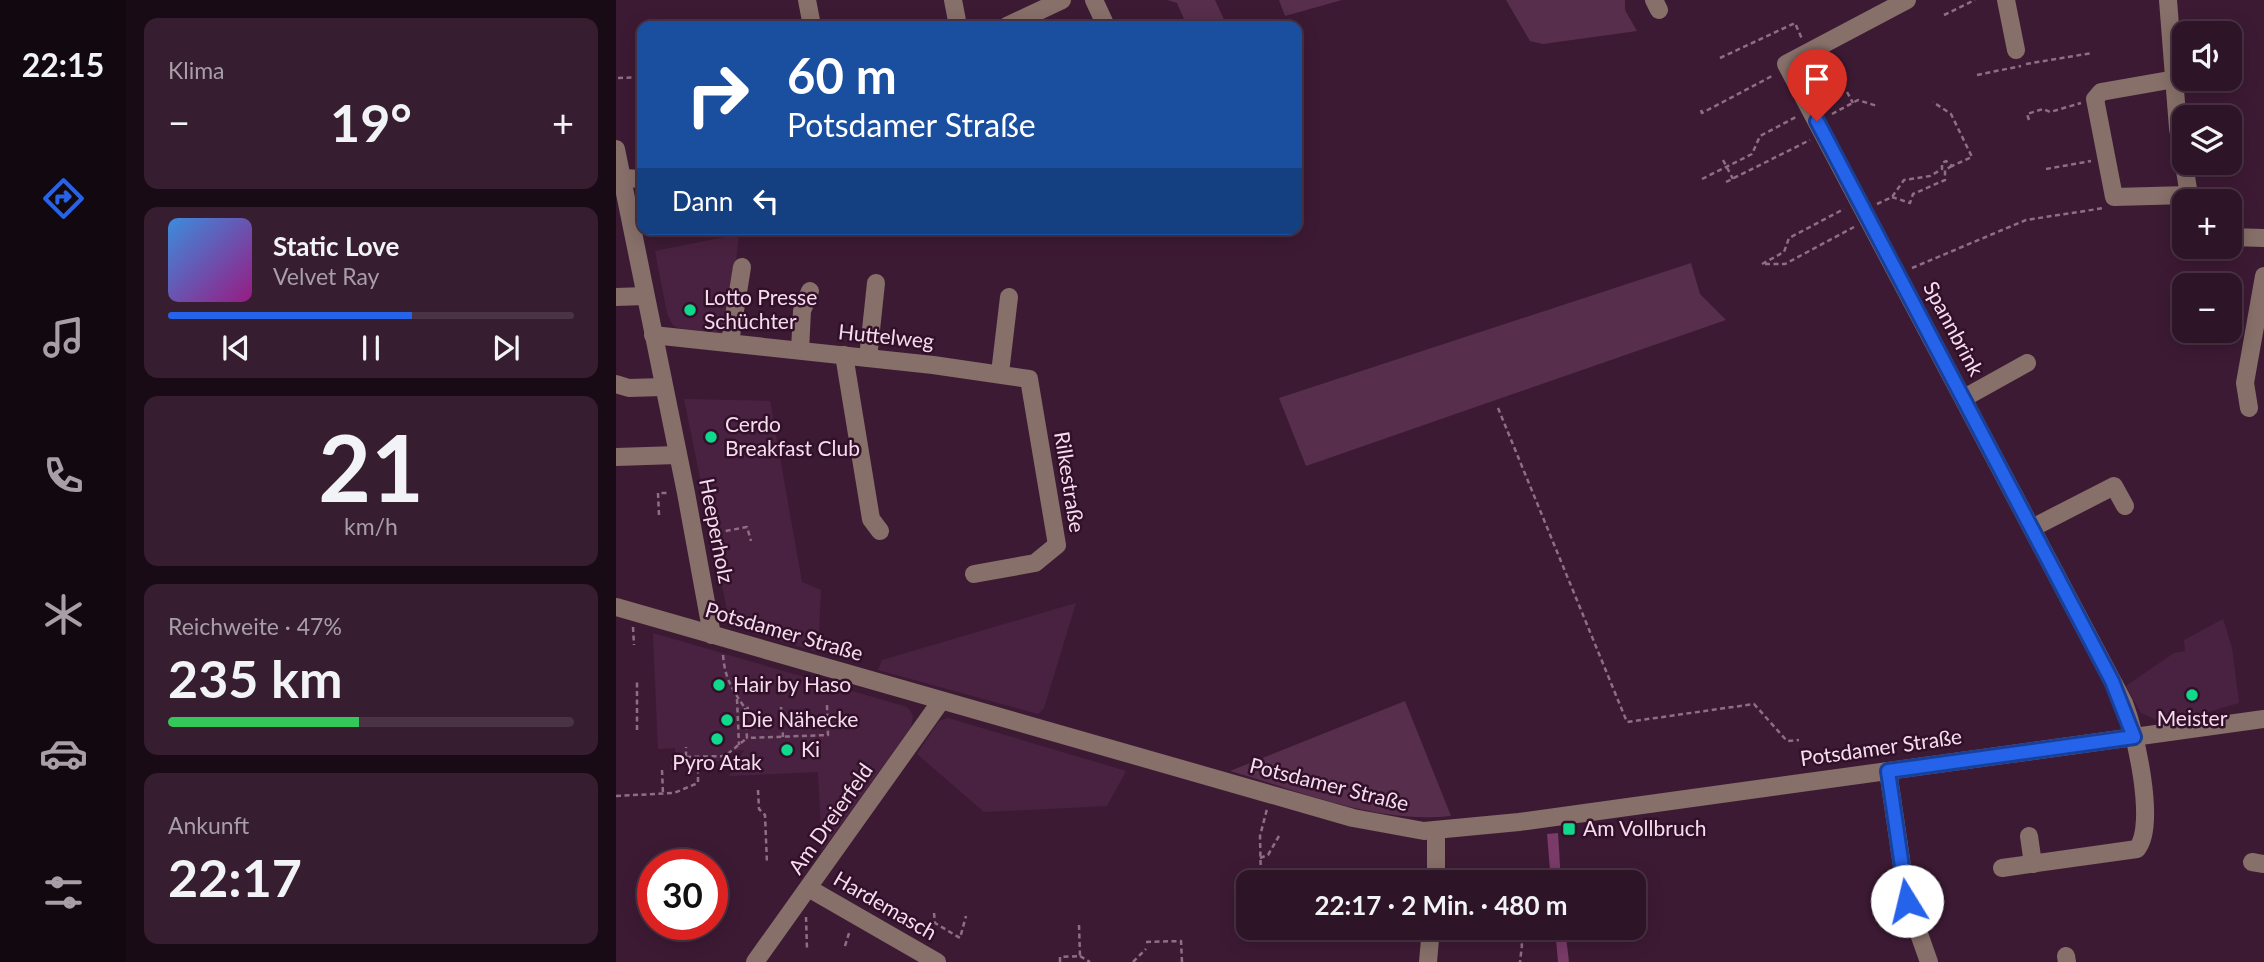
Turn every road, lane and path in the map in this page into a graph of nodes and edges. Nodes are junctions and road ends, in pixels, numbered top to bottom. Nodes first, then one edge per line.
1 (807, 0) edge
2 (953, 0) edge
3 (1062, 0) edge
4 (1094, 0) edge
5 (1905, 0) edge
6 (1975, 0) edge
7 (2006, 0) edge
8 (2168, 0) edge
9 (1944, 15) dead end
10 (811, 21) edge
11 (957, 21) edge
12 (1018, 21) edge
13 (1104, 21) edge
14 (2172, 45) edge
15 (1809, 52) junction
16 (2092, 53) dead end
17 (2021, 57) junction
18 (1720, 58) dead end
19 (1788, 68) junction
20 (1977, 75) dead end
21 (637, 77) edge
22 (618, 78) dead end
23 (2172, 80) edge
24 (2176, 91) edge
25 (1847, 92) dead end
26 (2095, 99) junction
27 (1933, 102) dead end
28 (1853, 103) junction
29 (1877, 106) dead end
30 (1701, 110) dead end
31 (2029, 120) dead end
32 (1817, 121) junction
33 (616, 149) edge
34 (2105, 159) junction
35 (1723, 160) dead end
36 (1952, 166) junction
37 (1726, 167) junction
38 (2046, 170) dead end
39 (622, 178) junction
40 (637, 179) edge
41 (1702, 179) dead end
42 (1732, 179) junction
43 (1726, 182) dead end
44 (2188, 189) edge
45 (1892, 197) junction
46 (2117, 198) junction
47 (2172, 198) edge
48 (1864, 210) junction
49 (2242, 237) edge
50 (2264, 238) edge
51 (625, 239) edge
52 (743, 267) dead end
53 (1899, 274) junction
54 (2264, 276) edge
55 (876, 284) dead end
56 (810, 290) dead end
57 (645, 296) junction
58 (616, 297) edge
59 (1009, 297) dead end
60 (653, 335) junction
61 (730, 342) junction
62 (800, 350) junction
63 (844, 355) junction
64 (868, 358) junction
65 (2027, 363) dead end
66 (1000, 373) junction
67 (1028, 379) joint
68 (616, 384) edge
69 (663, 387) junction
70 (1964, 398) junction
71 (1498, 408) dead end
72 (2249, 408) dead end
73 (677, 455) junction
74 (616, 457) edge
75 (686, 493) junction
76 (2125, 506) dead end
77 (659, 515) dead end
78 (2032, 528) junction
79 (880, 531) dead end
80 (695, 536) junction
81 (751, 541) dead end
82 (974, 574) dead end
83 (616, 607) edge
84 (719, 637) junction
85 (637, 679) dead end
86 (737, 696) junction
87 (940, 701) junction
88 (827, 705) dead end
89 (781, 707) dead end
90 (746, 716) junction
91 (738, 717) junction
92 (2264, 719) edge
93 (637, 730) dead end
94 (738, 731) junction
95 (747, 731) junction
96 (783, 737) junction
97 (2134, 737) junction
98 (747, 738) junction
99 (1799, 740) dead end
100 (739, 745) junction
101 (686, 747) dead end
102 (687, 757) junction
103 (698, 757) junction
104 (662, 770) dead end
105 (673, 770) dead end
106 (1888, 771) junction
107 (758, 789) dead end
108 (663, 794) junction
109 (616, 796) edge
110 (1271, 796) junction
111 (1436, 831) junction
112 (1279, 836) dead end
113 (2029, 836) dead end
114 (1260, 858) junction
115 (767, 864) dead end
116 (2033, 864) junction
117 (2002, 868) dead end
118 (1260, 870) edge
119 (1436, 870) edge
120 (808, 892) junction
121 (934, 913) dead end
122 (965, 916) dead end
123 (1079, 925) dead end
124 (1430, 940) edge
125 (1520, 940) edge
126 (1181, 941) junction
127 (1189, 941) dead end
128 (1146, 942) dead end
129 (807, 949) dead end
130 (1146, 949) dead end
131 (1080, 956) junction
132 (755, 962) edge
133 (937, 962) edge
134 (1060, 962) edge
135 (1090, 962) edge
136 (1133, 962) edge
137 (1182, 962) edge
138 (1427, 962) edge
139 (1520, 962) edge
140 (1929, 962) edge

1 - 10 street
2 - 11 street
3 - 12 street
4 - 13 street
5 - 15 street
6 - 9 path
7 - 17 street
8 - 14 street
15 - 18 path
15 - 19 street
16 - 17 path
17 - 20 path
19 - 30 path
19 - 32 street, Spannbrink
21 - 22 path
23 - 26 street
24 - 44 street
25 - 28 path
26 - 31 path
26 - 34 street
27 - 36 path
28 - 29 path
28 - 32 path
32 - 37 path
32 - 42 path
32 - 48 street, Spannbrink
33 - 39 street, Heeperholz
34 - 38 path
34 - 46 street
35 - 37 path
36 - 45 path
36 - 45 path
37 - 41 path
37 - 42 path
39 - 40 street
39 - 51 street, Heeperholz
42 - 43 path
45 - 48 path
46 - 47 street
46 - 53 path
48 - 48 path
48 - 53 street, Spannbrink
49 - 50 street
51 - 57 street, Heeperholz
52 - 61 street
53 - 70 street, Spannbrink
54 - 72 street
55 - 64 street
56 - 62 street
57 - 58 street
57 - 60 street, Heeperholz
59 - 66 street
60 - 61 street, Huttelweg
60 - 69 street, Heeperholz
61 - 62 street, Huttelweg
62 - 63 street, Huttelweg
63 - 64 street, Huttelweg
63 - 79 street
64 - 66 street, Huttelweg
65 - 70 street
66 - 67 street, Huttelweg
67 - 82 street, Rilkestraße
68 - 69 street
69 - 73 street, Heeperholz
70 - 78 street, Spannbrink
71 - 99 path
73 - 74 street
73 - 75 street, Heeperholz
75 - 77 path
75 - 80 street, Heeperholz
76 - 78 street
78 - 97 street, Spannbrink
80 - 81 path
80 - 84 street, Heeperholz
83 - 84 street, Potsdamer Straße
84 - 86 path
84 - 87 street, Potsdamer Straße
85 - 93 path
86 - 90 path
86 - 91 path
87 - 110 street, Potsdamer Straße
87 - 120 street, Am Dreierfeld
88 - 96 path
89 - 96 path
90 - 91 path
90 - 95 path
91 - 94 path
92 - 97 street, Potsdamer Straße
94 - 95 path
94 - 100 path
95 - 98 path
96 - 98 path
97 - 106 street, Potsdamer Straße
97 - 116 street
98 - 100 path
100 - 103 path
101 - 102 path
102 - 103 path
102 - 105 path
103 - 108 path
104 - 108 path
106 - 111 street, Potsdamer Straße
106 - 140 street
107 - 115 path
108 - 109 path
110 - 111 street, Potsdamer Straße
110 - 114 path
111 - 119 street
112 - 114 path
113 - 116 street
114 - 118 path
116 - 117 street
120 - 129 path
120 - 132 street, Am Dreierfeld
120 - 133 street, Hardemasch
121 - 122 path
123 - 131 path
124 - 138 street
125 - 139 path
126 - 127 path
126 - 128 path
126 - 137 path
130 - 136 path
131 - 134 path
131 - 135 path

